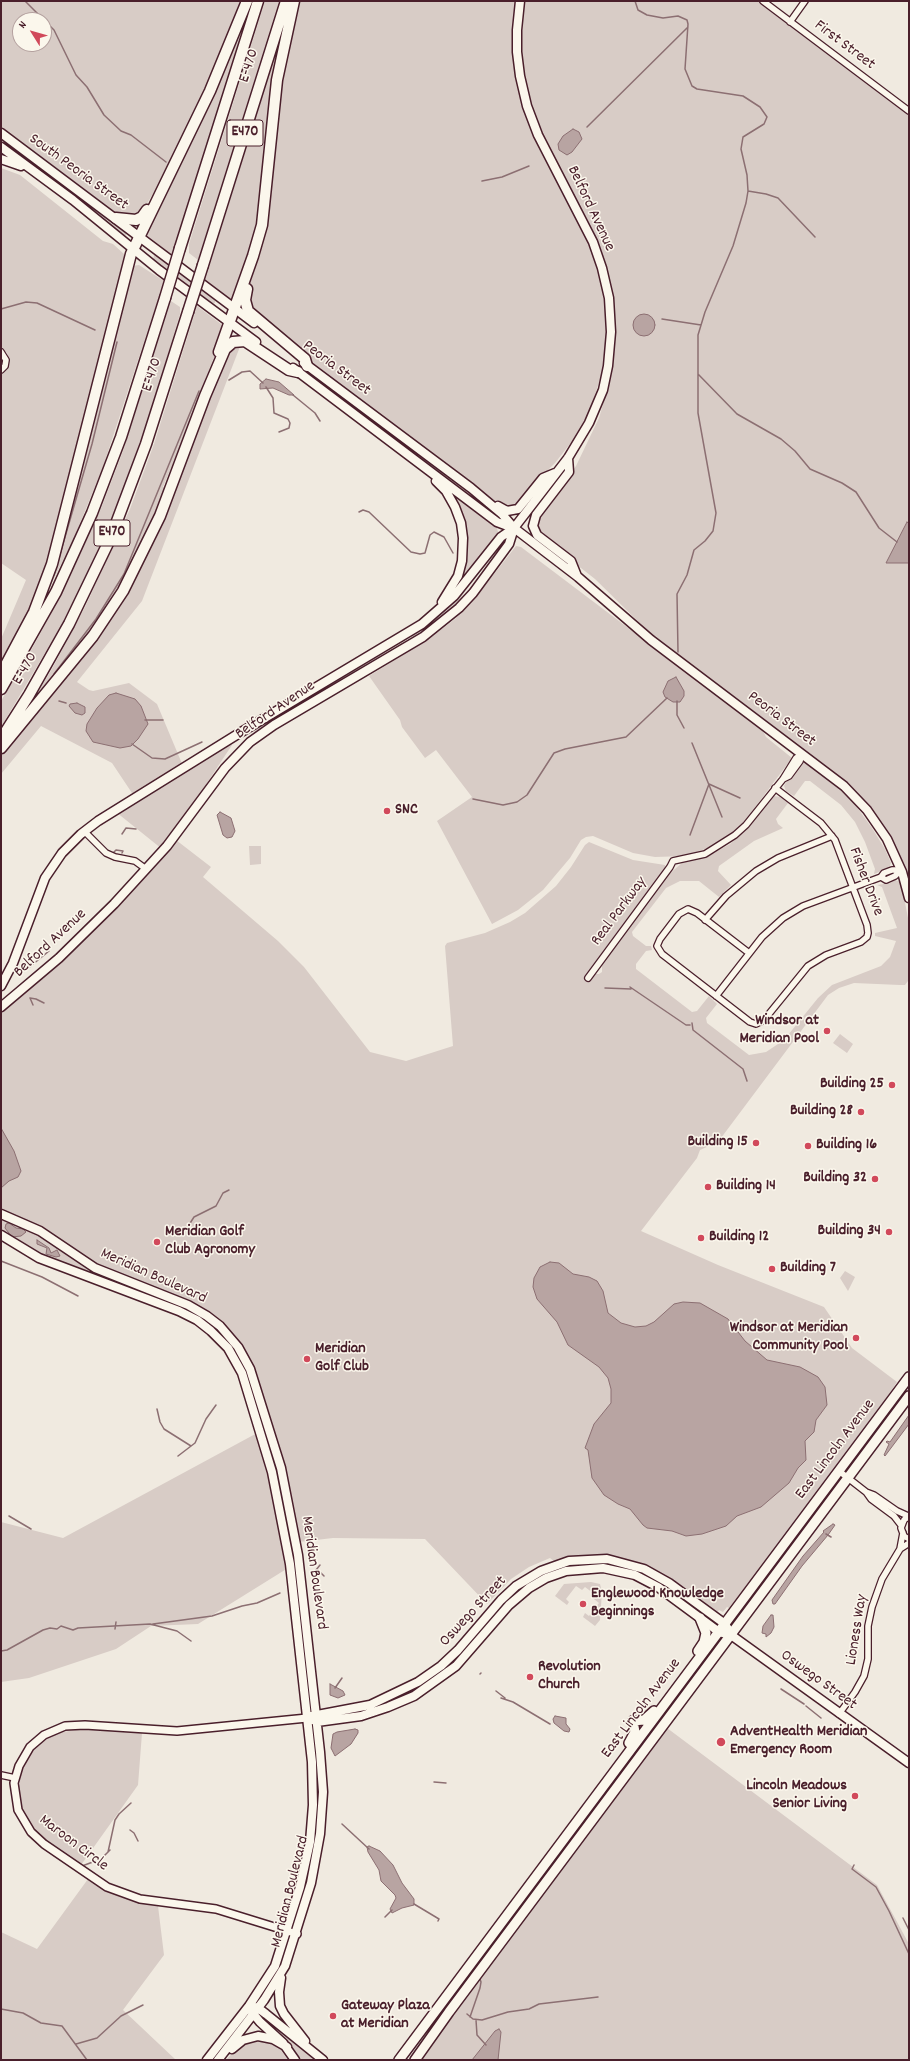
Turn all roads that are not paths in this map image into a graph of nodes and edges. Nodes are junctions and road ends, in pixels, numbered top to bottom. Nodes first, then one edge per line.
1 (247, 1) edge
2 (258, 1) edge
3 (286, 1) edge
4 (294, 1) edge
5 (520, 1) edge
6 (763, 1) edge
7 (805, 1) edge
8 (790, 22) junction
9 (909, 111) edge
10 (1, 133) edge
11 (1, 147) edge
12 (1, 159) edge
13 (40, 176) junction
14 (159, 194) junction
15 (116, 218) junction
16 (139, 235) junction
17 (132, 250) junction
18 (254, 256) junction
19 (236, 308) junction
20 (230, 324) junction
21 (1, 352) edge
22 (307, 366) junction
23 (1, 370) edge
24 (298, 372) junction
25 (205, 396) junction
26 (406, 453) junction
27 (568, 458) junction
28 (557, 472) junction
29 (471, 488) junction
30 (514, 528) junction
31 (578, 577) junction
32 (432, 616) junction
33 (1, 674) edge
34 (1, 689) edge
35 (1, 739) edge
36 (1, 748) edge
37 (802, 754) junction
38 (775, 788) junction
39 (84, 830) junction
40 (832, 836) junction
41 (146, 869) junction
42 (901, 870) junction
43 (853, 887) junction
44 (909, 898) edge
45 (706, 920) junction
46 (749, 953) junction
47 (588, 978) dead end
48 (1, 986) edge
49 (716, 996) junction
50 (1, 1007) edge
51 (1, 1214) edge
52 (1, 1235) edge
53 (909, 1377) edge
54 (909, 1396) edge
55 (839, 1471) junction
56 (848, 1478) junction
57 (866, 1492) junction
58 (909, 1516) edge
59 (901, 1525) junction
60 (902, 1533) junction
61 (909, 1539) edge
62 (909, 1543) edge
63 (900, 1548) junction
64 (700, 1618) junction
65 (722, 1628) junction
66 (731, 1635) junction
67 (682, 1681) junction
68 (671, 1696) junction
69 (840, 1714) junction
70 (307, 1718) junction
71 (316, 1718) junction
72 (909, 1763) edge
73 (1, 1775) edge
74 (15, 1778) junction
75 (606, 1783) junction
76 (287, 1931) junction
77 (296, 1934) junction
78 (285, 1966) junction
79 (249, 2006) junction
80 (258, 2008) junction
81 (253, 2015) junction
82 (287, 2047) junction
83 (309, 2047) junction
84 (207, 2060) edge
85 (218, 2060) edge
86 (222, 2060) edge
87 (295, 2060) edge
88 (323, 2060) edge
89 (399, 2060) edge
90 (415, 2060) edge

1 - 14 highway
2 - 34 highway, E-470 / E470, bridge
3 - 35 highway, E-470 / E470, bridge
4 - 18 highway
5 - 27 main road, Belford Avenue
6 - 8 street, First Street
7 - 8 street
8 - 9 street, First Street
10 - 15 main road, South Peoria Street
11 - 13 main road, South Peoria Street
12 - 13 main road
13 - 17 main road, South Peoria Street
14 - 15 highway
14 - 16 highway
15 - 16 main road, South Peoria Street
16 - 17 highway
16 - 19 main road, Peoria Street
17 - 20 main road, Peoria Street
17 - 33 highway
18 - 19 highway
18 - 22 highway
19 - 20 highway
19 - 22 main road, Peoria Street
20 - 24 main road, Peoria Street
20 - 25 highway
21 - 23 street
22 - 29 main road, Peoria Street
24 - 25 highway
24 - 26 main road, Peoria Street
25 - 36 highway
26 - 30 main road, Peoria Street
26 - 32 main road
27 - 28 main road, Belford Avenue
27 - 31 main road
28 - 29 main road
28 - 30 main road, Belford Avenue
29 - 30 main road, Peoria Street
30 - 31 main road, Peoria Street
30 - 32 main road, Belford Avenue
30 - 41 main road, Belford Avenue
31 - 37 main road, Peoria Street
32 - 39 main road, Belford Avenue
37 - 38 street
37 - 42 main road, Peoria Street
38 - 40 street, Fisher Drive
38 - 47 street, Real Parkway
39 - 41 street
39 - 48 main road, Belford Avenue
40 - 43 street, Fisher Drive
40 - 45 street
41 - 50 main road, Belford Avenue
42 - 43 street
42 - 44 main road, Peoria Street
43 - 46 street
43 - 49 street, Fisher Drive
45 - 46 street
45 - 49 street
46 - 49 street
51 - 71 main road, Meridian Boulevard
52 - 70 main road, Meridian Boulevard
53 - 55 main road, East Lincoln Avenue
54 - 56 main road, East Lincoln Avenue
55 - 56 street
55 - 65 main road, East Lincoln Avenue
56 - 57 street
56 - 66 main road, East Lincoln Avenue
57 - 58 street
57 - 59 street
58 - 59 street
59 - 60 street, Lioness Way
60 - 61 street
60 - 63 street, Lioness Way
62 - 63 street
63 - 69 street, Lioness Way
64 - 65 main road, Oswego Street
64 - 67 main road
64 - 71 main road, Oswego Street
65 - 66 main road, Oswego Street
65 - 67 main road, East Lincoln Avenue
65 - 71 main road, Oswego Street
66 - 69 main road, Oswego Street
66 - 90 main road, East Lincoln Avenue
67 - 68 main road, East Lincoln Avenue
68 - 75 main road, East Lincoln Avenue
68 - 75 main road
69 - 72 main road, Oswego Street
70 - 71 main road
70 - 74 street, Maroon Circle
70 - 76 main road, Meridian Boulevard
71 - 77 main road, Meridian Boulevard
73 - 74 street
74 - 76 street, Maroon Circle
75 - 89 main road, East Lincoln Avenue
76 - 77 street, Maroon Circle
76 - 79 main road, Meridian Boulevard
77 - 78 main road, Meridian Boulevard
78 - 80 main road, Meridian Boulevard
78 - 83 main road
79 - 80 main road
79 - 81 main road
79 - 84 main road, Meridian Boulevard
80 - 81 main road, Meridian Boulevard
80 - 83 main road
81 - 82 main road
81 - 85 main road, Meridian Boulevard
82 - 86 main road
82 - 87 main road
83 - 88 main road

